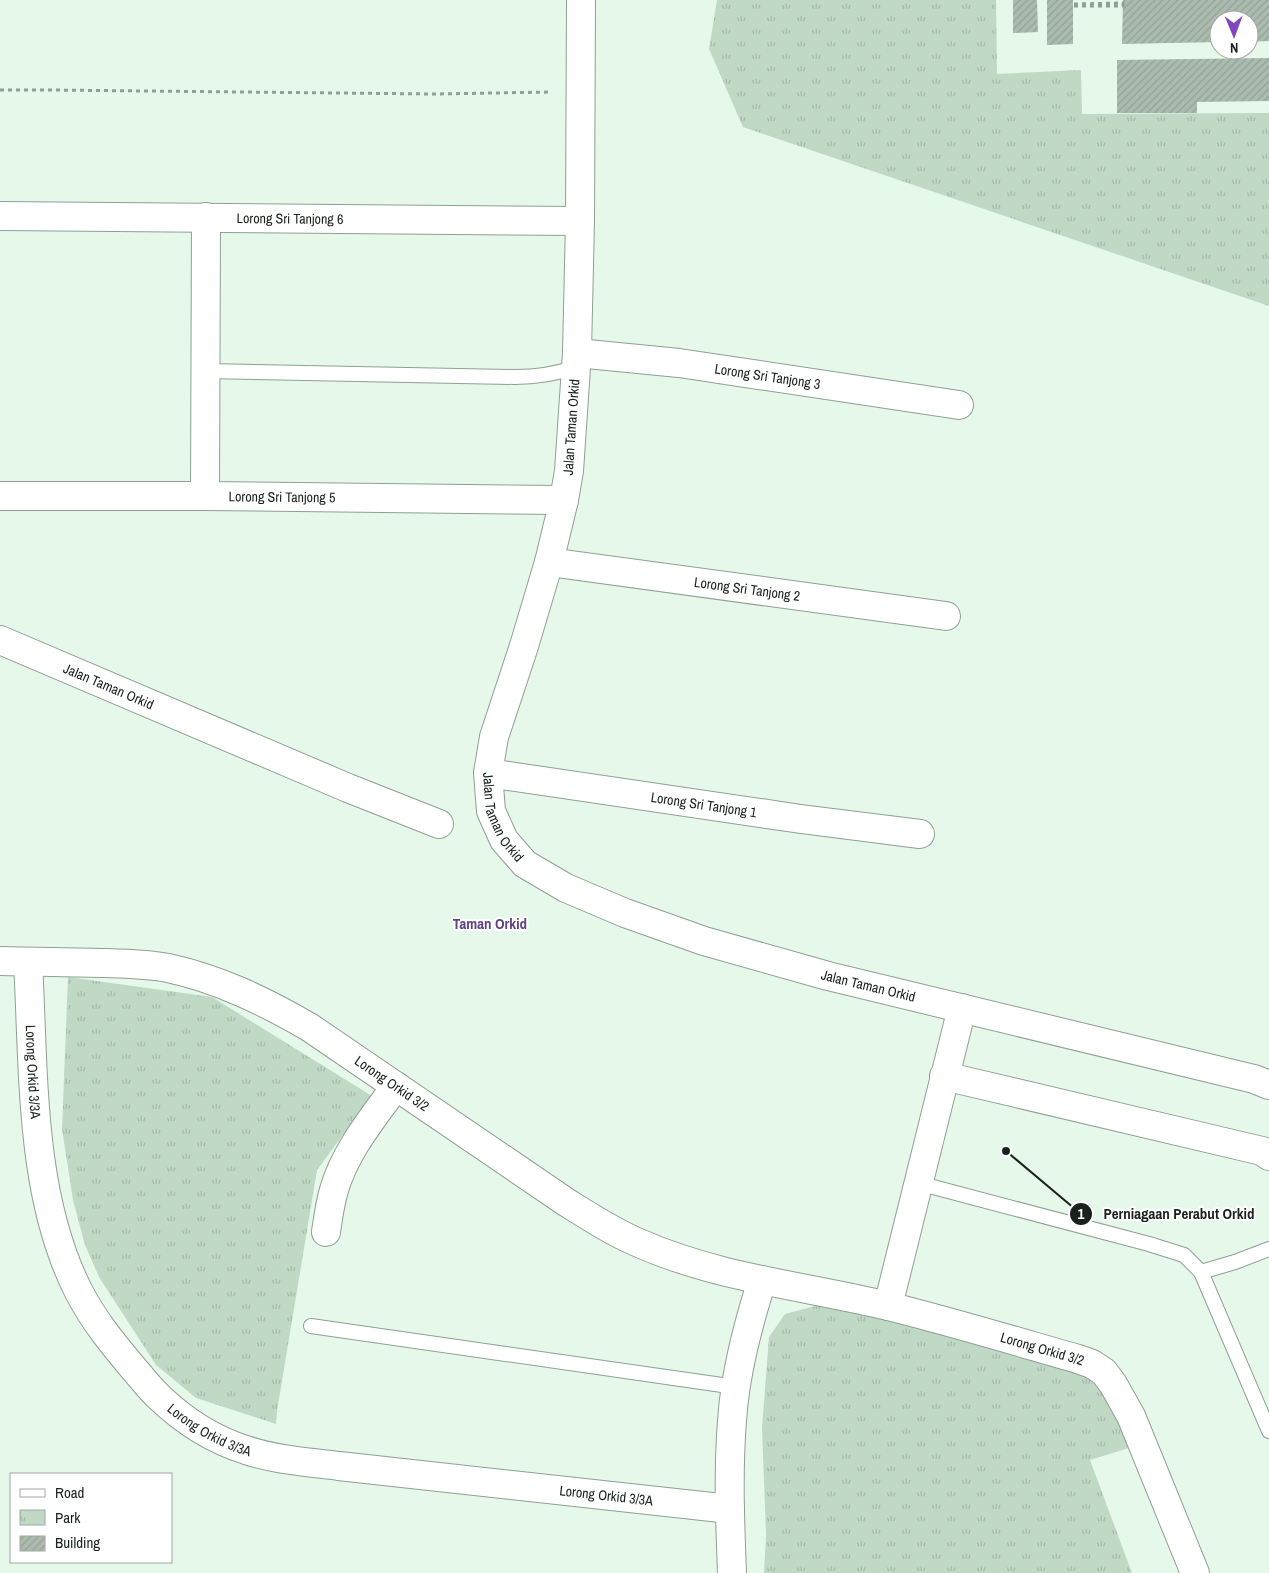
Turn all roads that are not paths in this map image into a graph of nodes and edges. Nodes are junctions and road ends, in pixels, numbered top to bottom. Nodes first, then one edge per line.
1 (581, 0) edge
2 (0, 216) edge
3 (206, 217) junction
4 (580, 221) junction
5 (576, 360) junction
6 (205, 371) junction
7 (959, 405) dead end
8 (0, 496) edge
9 (205, 496) junction
10 (564, 500) junction
11 (549, 562) junction
12 (946, 616) dead end
13 (0, 640) edge
14 (488, 773) junction
15 (439, 824) dead end
16 (920, 834) dead end
17 (0, 962) edge
18 (28, 962) junction
19 (962, 1008) junction
20 (944, 1076) junction
21 (1269, 1085) edge
22 (396, 1086) junction
23 (1269, 1156) edge
24 (918, 1183) junction
25 (326, 1232) dead end
26 (1269, 1249) edge
27 (1200, 1272) junction
28 (762, 1280) junction
29 (888, 1306) junction
30 (311, 1326) dead end
31 (736, 1387) junction
32 (1269, 1431) edge
33 (730, 1509) junction
34 (732, 1573) edge
35 (1195, 1573) edge

1 - 4 street, Jalan Taman Orkid
2 - 3 street, Lorong Sri Tanjong 6
3 - 4 street, Lorong Sri Tanjong 6
3 - 6 street
4 - 5 street, Jalan Taman Orkid
5 - 6 lane
5 - 7 street, Lorong Sri Tanjong 3
5 - 10 street, Jalan Taman Orkid
6 - 9 street
8 - 9 street, Lorong Sri Tanjong 5
9 - 10 street, Lorong Sri Tanjong 5
10 - 11 street, Jalan Taman Orkid
11 - 12 street, Lorong Sri Tanjong 2
11 - 14 street, Jalan Taman Orkid
13 - 15 street, Jalan Taman Orkid
14 - 16 street, Lorong Sri Tanjong 1
14 - 19 street, Jalan Taman Orkid
17 - 18 street, Lorong Orkid 3/2
18 - 22 street, Lorong Orkid 3/2
18 - 33 street, Lorong Orkid 3/3A
19 - 20 street
19 - 21 street, Jalan Taman Orkid
20 - 23 street
20 - 24 street
22 - 25 street
22 - 28 street, Lorong Orkid 3/2
24 - 27 lane
24 - 29 street
26 - 27 lane
27 - 32 lane
28 - 29 street, Lorong Orkid 3/2
28 - 31 street
29 - 35 street, Lorong Orkid 3/2
30 - 31 lane
31 - 33 street
33 - 34 street

